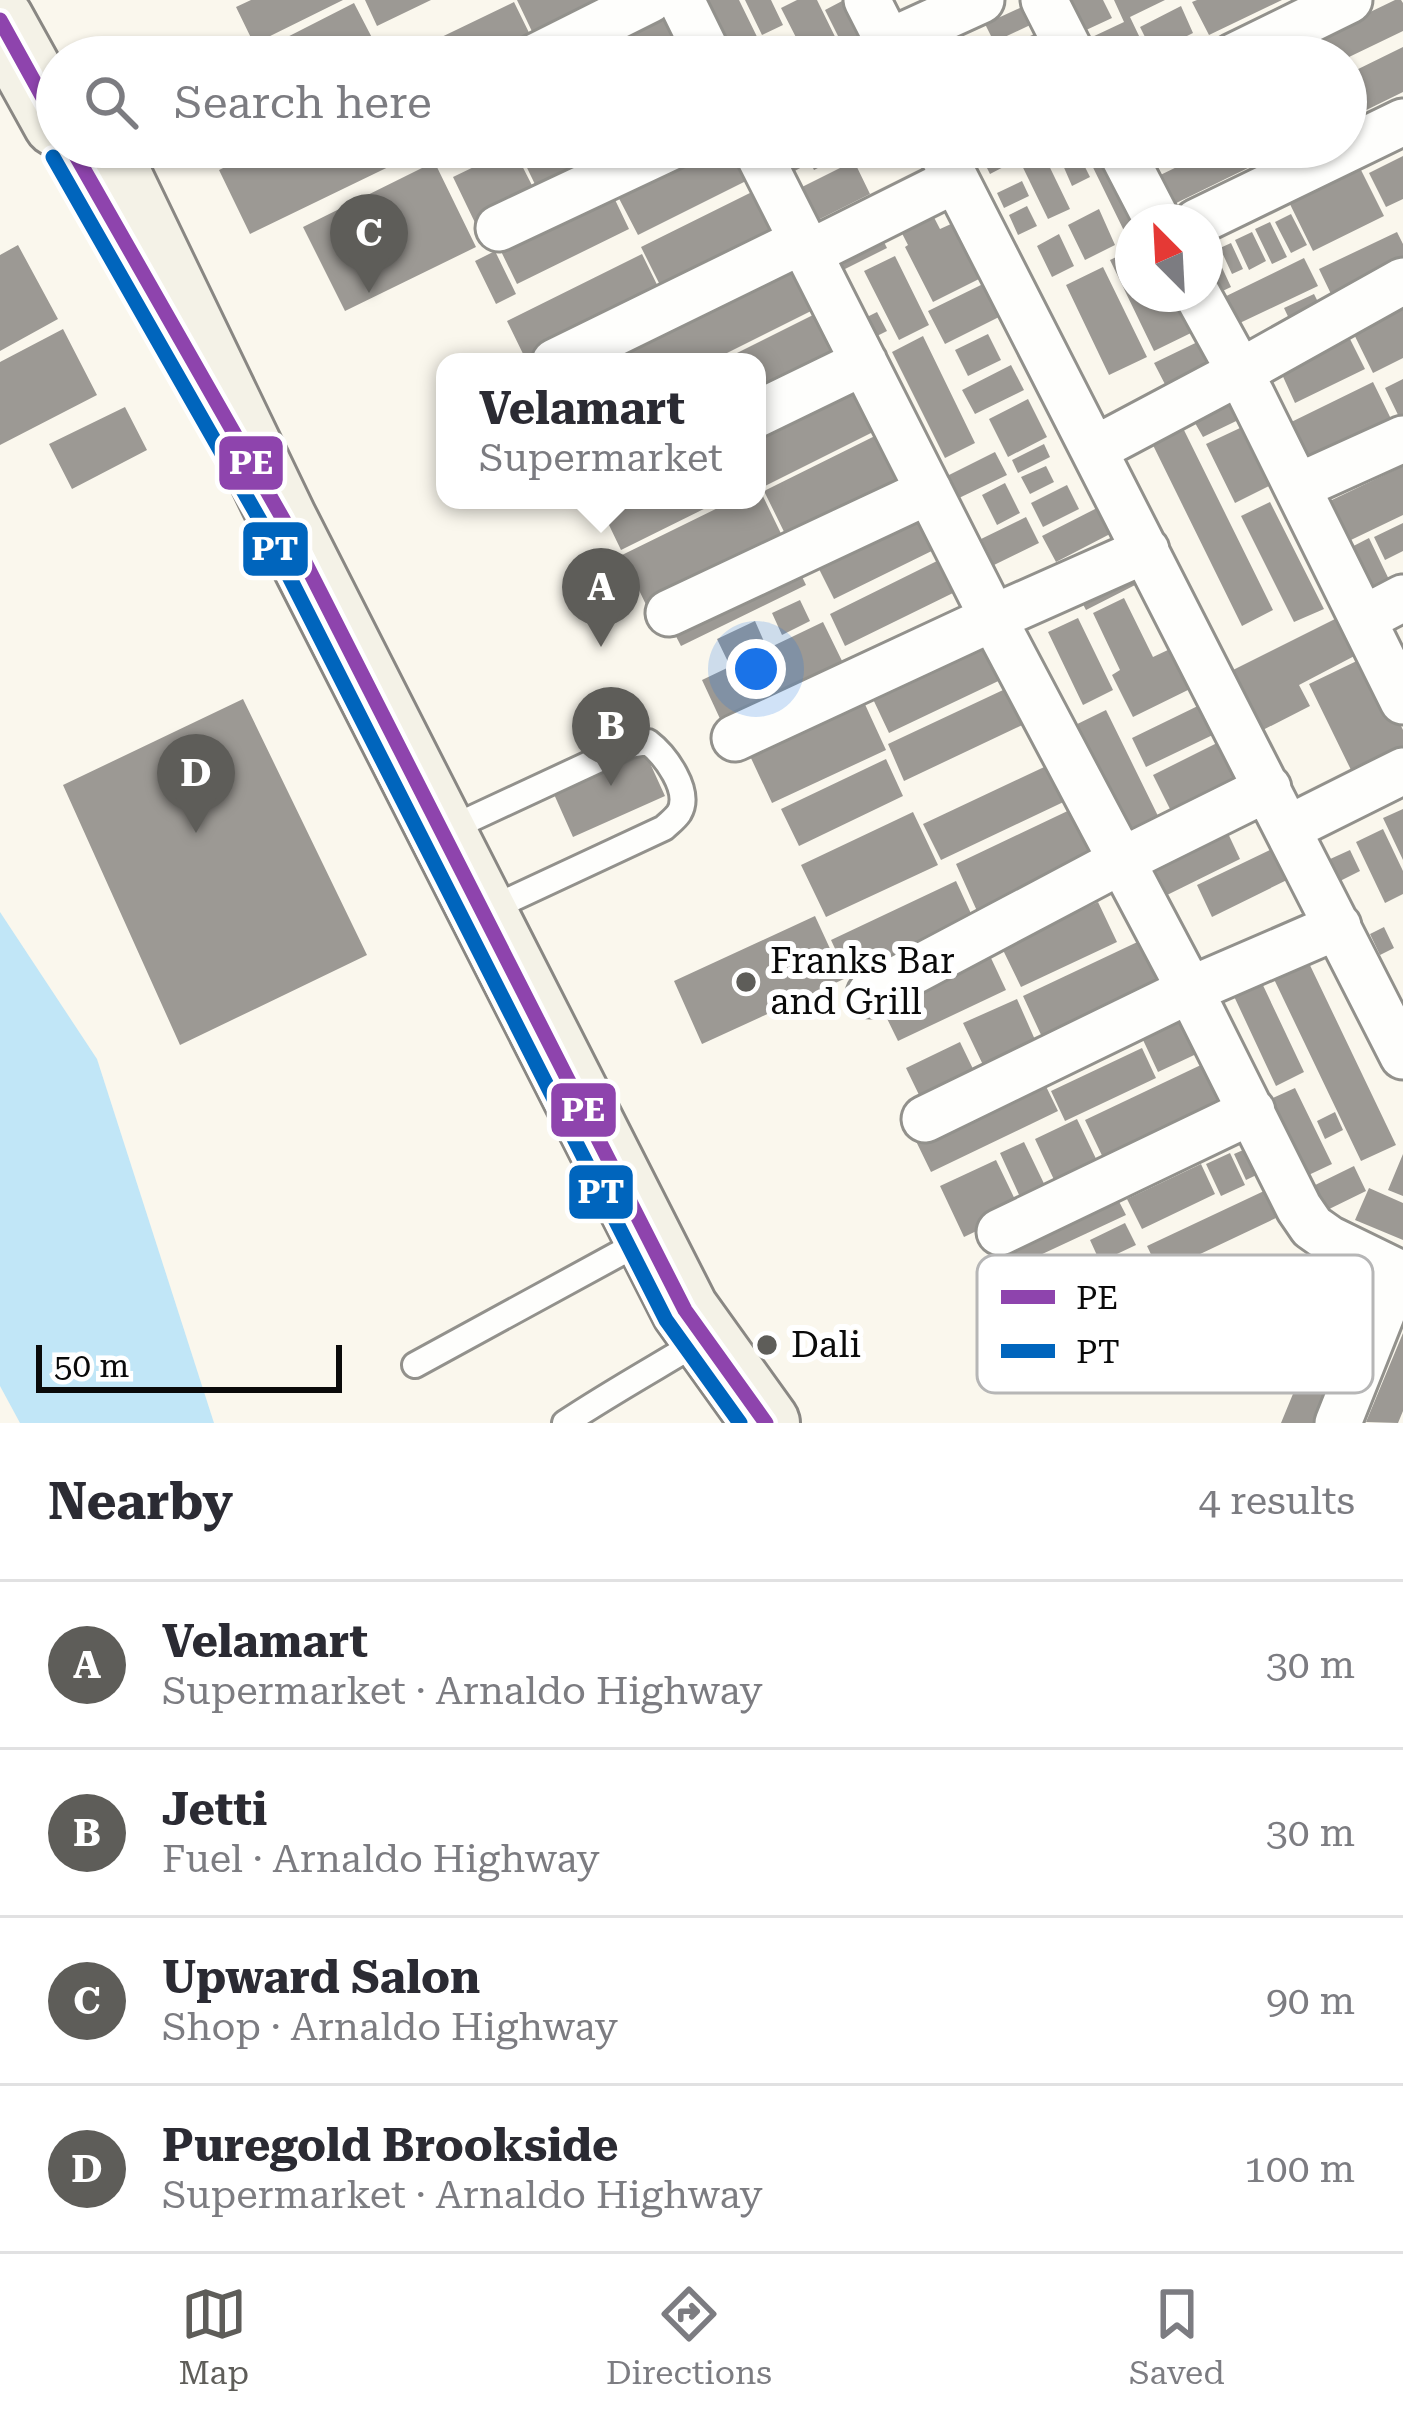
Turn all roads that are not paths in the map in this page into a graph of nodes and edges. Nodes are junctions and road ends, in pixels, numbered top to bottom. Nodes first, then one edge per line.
1 (33, 0) edge
2 (649, 0) edge
3 (681, 0) edge
4 (867, 0) edge
5 (981, 0) edge
6 (1044, 0) edge
7 (1349, 0) edge
8 (0, 20) edge
9 (51, 36) edge
10 (577, 36) edge
11 (699, 36) edge
12 (886, 36) edge
13 (918, 36) edge
14 (1062, 36) edge
15 (1276, 36) edge
16 (36, 85) edge
17 (1403, 122) edge
18 (1367, 139) edge
19 (83, 168) edge
20 (114, 168) edge
21 (626, 168) edge
22 (766, 168) edge
23 (939, 168) edge
24 (950, 168) edge
25 (1130, 168) edge
26 (1308, 168) edge
27 (1149, 204) edge
28 (1223, 209) edge
29 (499, 228) dead end
30 (806, 247) junction
31 (1403, 281) edge
32 (1207, 312) edge
33 (575, 353) edge
34 (863, 362) junction
35 (1240, 373) junction
36 (766, 410) edge
37 (1403, 439) edge
38 (1095, 449) junction
39 (1297, 487) junction
40 (929, 491) junction
41 (283, 519) junction
42 (1146, 550) junction
43 (1403, 598) edge
44 (669, 613) dead end
45 (993, 618) junction
46 (1363, 619) junction
47 (1403, 701) edge
48 (735, 739) dead end
49 (1403, 771) edge
50 (1268, 788) junction
51 (1289, 828) junction
52 (441, 833) junction
53 (1121, 860) junction
54 (484, 912) junction
55 (1338, 926) junction
56 (1190, 990) junction
57 (870, 994) dead end
58 (1403, 1056) edge
59 (1252, 1111) junction
60 (925, 1119) dead end
61 (1000, 1232) dead end
62 (648, 1238) junction
63 (1362, 1255) edge
64 (1373, 1260) edge
65 (1401, 1274) edge
66 (705, 1338) junction
67 (1373, 1340) edge
68 (415, 1365) dead end
69 (1351, 1393) edge
70 (565, 1423) edge
71 (766, 1423) edge
72 (1338, 1423) edge

1 - 9 main road
2 - 10 street
3 - 11 street
4 - 12 street
5 - 13 street
6 - 14 street
7 - 15 street
8 - 16 main road
17 - 18 street
19 - 41 main road
20 - 41 main road
21 - 29 street
22 - 30 street
23 - 30 street
24 - 38 street
25 - 27 street
26 - 28 street
30 - 33 street
30 - 34 street
31 - 35 street
32 - 35 street
34 - 36 street
34 - 40 street
35 - 38 street
35 - 39 street
37 - 39 street
38 - 42 street
39 - 46 street
40 - 44 street
40 - 45 street
41 - 52 main road
42 - 45 street
42 - 50 street
43 - 46 street
45 - 48 street
45 - 53 street
46 - 47 street
49 - 51 street
50 - 51 street
50 - 53 street
51 - 55 street
52 - 54 main road
52 - 54 lane
53 - 56 street
53 - 57 street
54 - 62 main road
55 - 56 street
55 - 58 street
56 - 59 street
56 - 60 street
59 - 61 street
59 - 63 street
62 - 66 main road
62 - 68 lane
64 - 65 street
65 - 67 street
66 - 70 lane
66 - 71 main road
69 - 72 street

